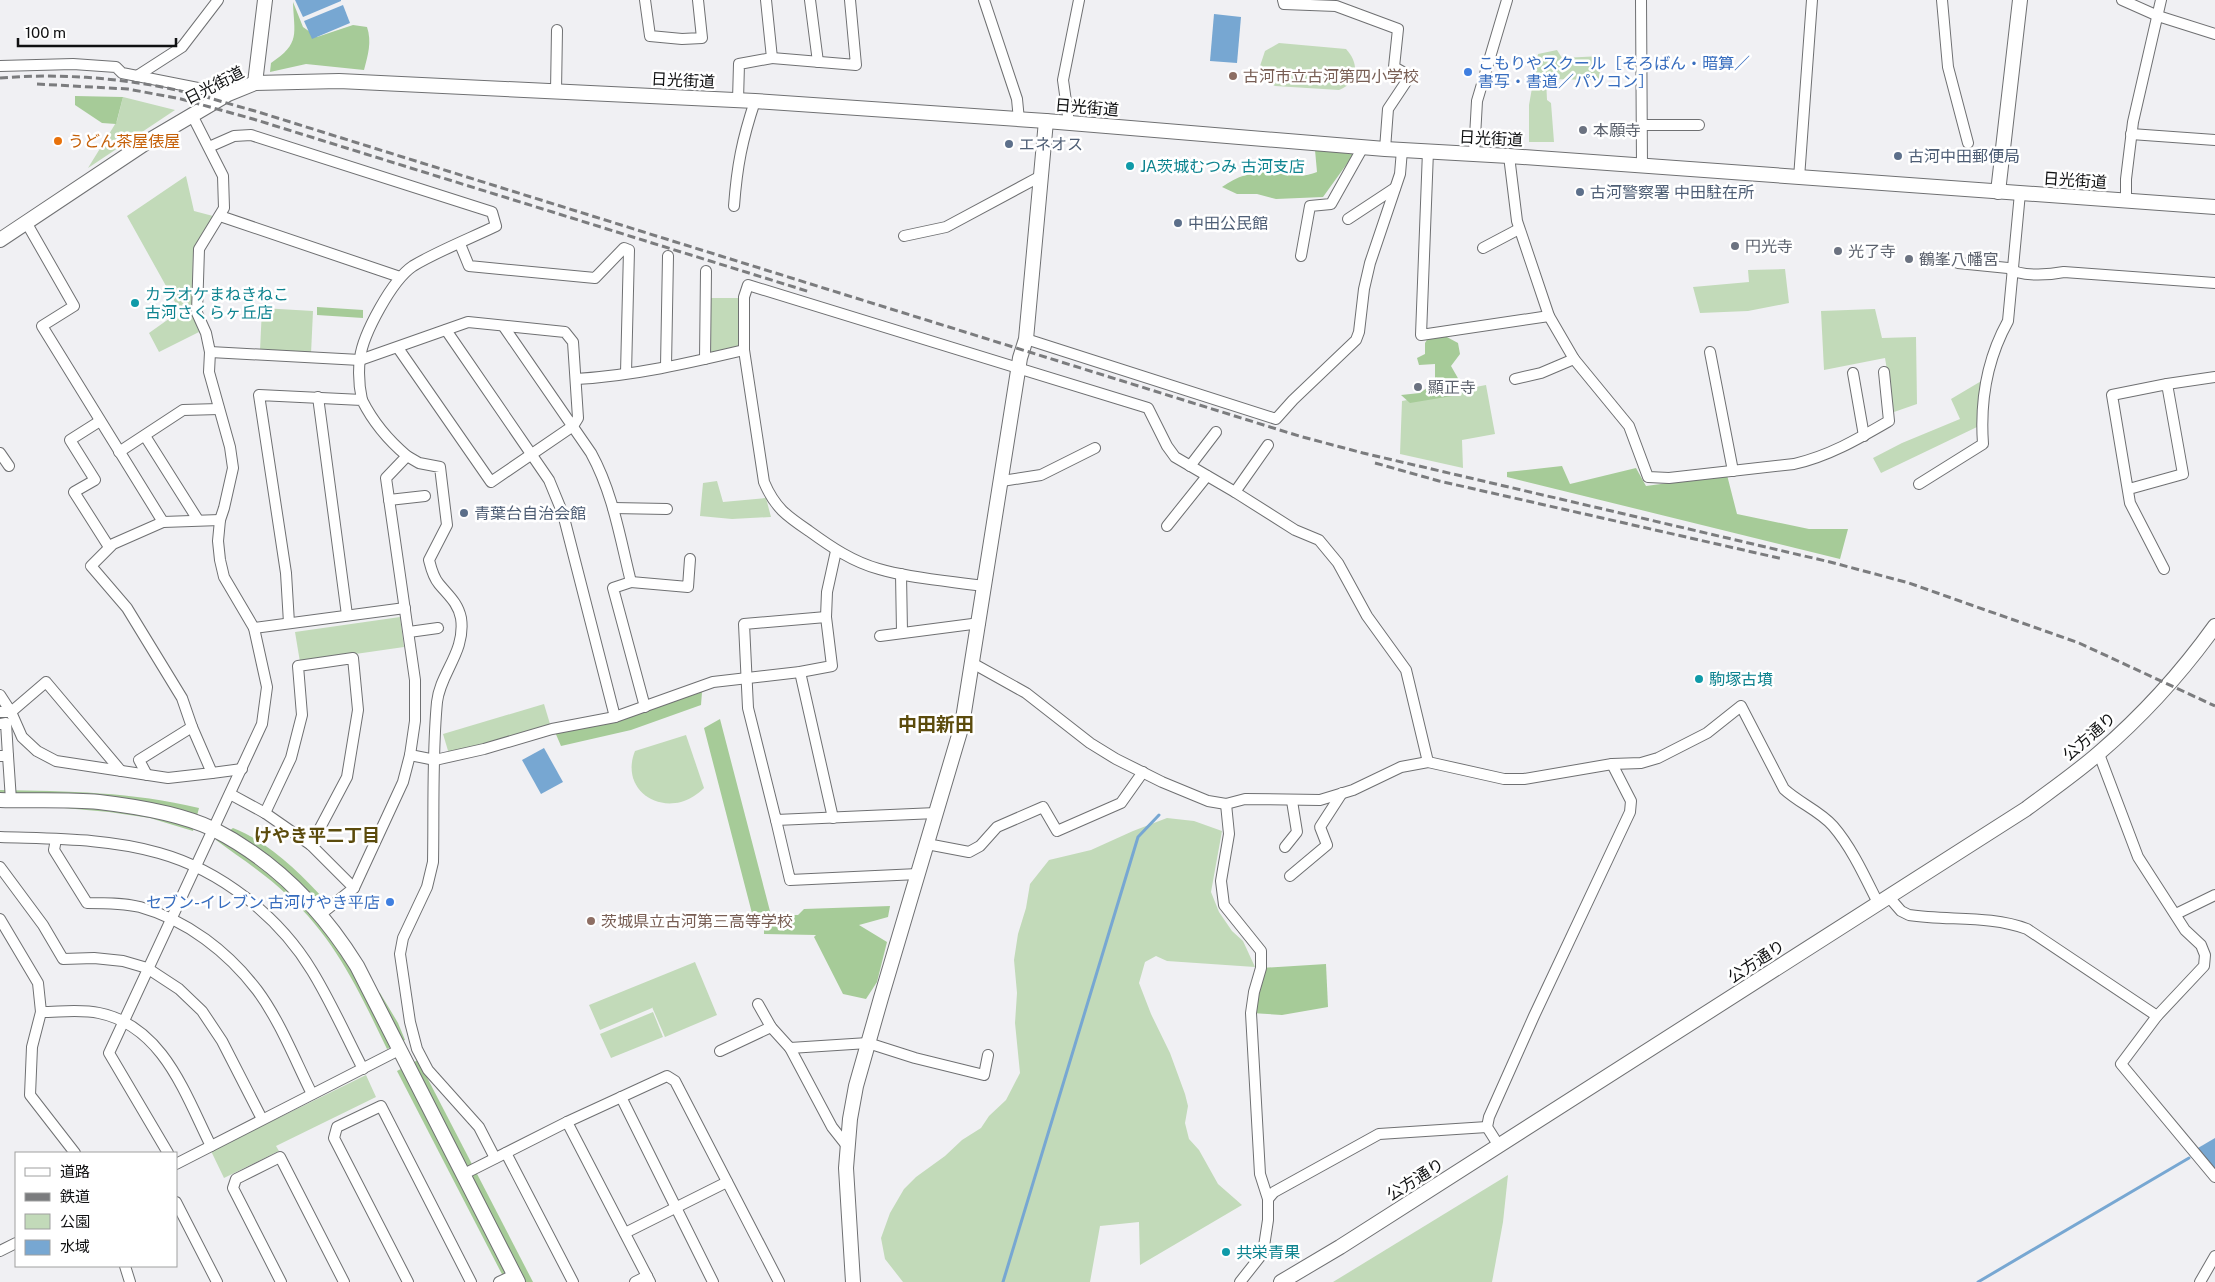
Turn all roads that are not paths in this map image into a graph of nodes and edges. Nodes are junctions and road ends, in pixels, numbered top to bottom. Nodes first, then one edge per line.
1 (218, 0) edge
2 (265, 0) edge
3 (645, 0) edge
4 (698, 0) edge
5 (766, 0) edge
6 (810, 0) edge
7 (850, 0) edge
8 (984, 0) edge
9 (1079, 0) edge
10 (1283, 0) edge
11 (1508, 0) edge
12 (1641, 0) edge
13 (1812, 0) edge
14 (1942, 0) edge
15 (2020, 0) edge
16 (2122, 0) edge
17 (2160, 0) edge
18 (2158, 16) junction
19 (557, 30) dead end
20 (2215, 34) edge
21 (772, 58) junction
22 (818, 62) junction
23 (0, 66) edge
24 (137, 76) junction
25 (255, 83) junction
26 (556, 91) junction
27 (228, 94) junction
28 (738, 100) junction
29 (755, 101) junction
30 (192, 115) junction
31 (1019, 120) junction
32 (1046, 122) junction
33 (1069, 123) junction
34 (1642, 124) junction
35 (1699, 125) dead end
36 (2131, 134) junction
37 (2215, 140) edge
38 (1968, 143) dead end
39 (209, 147) junction
40 (1363, 148) junction
41 (1385, 149) junction
42 (1402, 150) junction
43 (1428, 151) junction
44 (1474, 155) junction
45 (1509, 156) junction
46 (1642, 166) junction
47 (1041, 176) junction
48 (1799, 178) junction
49 (1395, 188) junction
50 (1998, 192) junction
51 (2020, 193) junction
52 (2126, 202) junction
53 (734, 206) dead end
54 (2215, 208) edge
55 (220, 216) junction
56 (1348, 219) dead end
57 (26, 222) junction
58 (1519, 228) junction
59 (904, 236) dead end
60 (0, 240) edge
61 (460, 244) junction
62 (1483, 248) dead end
63 (668, 256) dead end
64 (1301, 256) dead end
65 (1958, 263) dead end
66 (706, 271) dead end
67 (2012, 272) junction
68 (400, 277) junction
69 (2215, 283) edge
70 (1549, 316) junction
71 (504, 327) junction
72 (446, 330) junction
73 (1026, 339) junction
74 (398, 348) junction
75 (744, 350) junction
76 (210, 352) junction
77 (1710, 352) dead end
78 (704, 359) junction
79 (360, 360) junction
80 (1574, 360) junction
81 (666, 366) junction
82 (1019, 368) junction
83 (1884, 372) dead end
84 (626, 373) junction
85 (1853, 373) dead end
86 (2215, 377) edge
87 (576, 379) junction
88 (1515, 379) dead end
89 (2167, 384) junction
90 (318, 397) junction
91 (362, 400) junction
92 (219, 409) junction
93 (100, 421) junction
94 (573, 426) junction
95 (1216, 432) dead end
96 (145, 436) junction
97 (1864, 436) junction
98 (1268, 444) dead end
99 (1095, 448) dead end
100 (119, 452) junction
101 (0, 453) edge
102 (532, 453) junction
103 (407, 456) junction
104 (9, 466) dead end
105 (1190, 466) junction
106 (1733, 471) junction
107 (1207, 476) junction
108 (1002, 481) junction
109 (1919, 484) dead end
110 (2128, 489) junction
111 (1235, 492) junction
112 (425, 496) dead end
113 (389, 500) junction
114 (613, 508) junction
115 (667, 509) dead end
116 (198, 520) junction
117 (220, 520) junction
118 (164, 522) junction
119 (1167, 526) dead end
120 (109, 547) junction
121 (836, 550) junction
122 (690, 559) dead end
123 (2164, 569) dead end
124 (901, 574) junction
125 (631, 582) junction
126 (984, 586) junction
127 (405, 608) junction
128 (347, 614) junction
129 (826, 617) junction
130 (980, 622) junction
131 (289, 623) junction
132 (2215, 626) edge
133 (254, 628) junction
134 (438, 628) dead end
135 (409, 632) junction
136 (902, 632) junction
137 (880, 636) dead end
138 (974, 664) junction
139 (800, 672) junction
140 (748, 677) junction
141 (0, 695) edge
142 (646, 707) junction
143 (0, 712) edge
144 (12, 712) junction
145 (616, 717) junction
146 (0, 724) edge
147 (192, 727) junction
148 (2098, 754) junction
149 (410, 755) junction
150 (4, 756) edge
151 (435, 760) junction
152 (1428, 762) junction
153 (1612, 764) junction
154 (242, 769) junction
155 (121, 772) junction
156 (1143, 772) junction
157 (212, 773) junction
158 (147, 775) junction
159 (230, 794) junction
160 (1342, 794) junction
161 (5, 800) edge
162 (1292, 801) junction
163 (1226, 804) junction
164 (266, 813) junction
165 (936, 813) junction
166 (833, 818) junction
167 (776, 820) junction
168 (212, 829) junction
169 (0, 837) edge
170 (56, 839) junction
171 (927, 844) junction
172 (312, 846) junction
173 (1284, 847) dead end
174 (0, 867) edge
175 (195, 867) junction
176 (918, 874) junction
177 (1290, 876) dead end
178 (354, 888) junction
179 (2215, 895) edge
180 (1883, 900) junction
181 (321, 914) junction
182 (2176, 914) junction
183 (171, 918) junction
184 (0, 919) edge
185 (147, 968) junction
186 (758, 1004) dead end
187 (41, 1012) junction
188 (2157, 1016) junction
189 (123, 1020) junction
190 (771, 1027) junction
191 (868, 1043) junction
192 (790, 1048) junction
193 (399, 1050) junction
194 (720, 1051) dead end
195 (988, 1055) dead end
196 (363, 1068) junction
197 (312, 1094) junction
198 (620, 1097) junction
199 (262, 1119) junction
200 (567, 1122) junction
201 (1487, 1127) junction
202 (212, 1146) junction
203 (847, 1146) junction
204 (1499, 1146) junction
205 (74, 1152) edge
206 (167, 1152) edge
207 (506, 1153) junction
208 (495, 1158) junction
209 (178, 1163) edge
210 (464, 1174) junction
211 (2215, 1177) edge
212 (727, 1182) junction
213 (1268, 1199) junction
214 (178, 1206) edge
215 (676, 1208) junction
216 (625, 1233) junction
217 (15, 1243) edge
218 (0, 1251) edge
219 (2215, 1256) edge
220 (125, 1267) edge
221 (516, 1278) edge
222 (648, 1279) edge
223 (130, 1282) edge
224 (217, 1282) edge
225 (281, 1282) edge
226 (344, 1282) edge
227 (408, 1282) edge
228 (471, 1282) edge
229 (499, 1282) edge
230 (573, 1282) edge
231 (635, 1282) edge
232 (713, 1282) edge
233 (779, 1282) edge
234 (853, 1282) edge
235 (1240, 1282) edge
236 (1281, 1282) edge
237 (2200, 1282) edge

1 - 24 street
2 - 25 street
3 - 4 street
5 - 21 street
6 - 22 street
7 - 22 street
8 - 31 street
9 - 33 street
10 - 41 street
11 - 44 street
12 - 34 street
13 - 48 street
14 - 38 street
15 - 50 street
16 - 18 street
17 - 18 street
18 - 20 street
18 - 36 street
19 - 26 street
21 - 22 street
21 - 28 street
23 - 24 street
24 - 27 street
25 - 26 street, 日光街道
25 - 27 street, 日光街道
26 - 28 street, 日光街道
27 - 30 street, 日光街道
28 - 29 street, 日光街道
29 - 31 street, 日光街道
29 - 53 street
30 - 39 street
30 - 57 street, 日光街道
31 - 32 street, 日光街道
32 - 33 street, 日光街道
32 - 47 street
33 - 40 street, 日光街道
34 - 35 street
34 - 46 street
36 - 37 street
36 - 52 street
39 - 55 street
39 - 61 street
40 - 41 street, 日光街道
40 - 64 street
41 - 42 street, 日光街道
42 - 43 street, 日光街道
42 - 49 street
43 - 44 street, 日光街道
43 - 70 street
44 - 45 street, 日光街道
45 - 46 street, 日光街道
45 - 58 street
46 - 48 street, 日光街道
47 - 59 street
47 - 73 street
48 - 50 street, 日光街道
49 - 56 street
49 - 73 street
50 - 51 street, 日光街道
51 - 52 street, 日光街道
51 - 67 street
52 - 54 street, 日光街道
55 - 68 street
55 - 76 street
57 - 60 street, 日光街道
57 - 93 street
58 - 62 street
58 - 70 street
61 - 68 street
61 - 84 street
63 - 81 street
65 - 67 street
66 - 78 street
67 - 69 street
67 - 109 street
68 - 79 street
70 - 80 street
71 - 72 street
71 - 87 street
71 - 94 street
72 - 74 street
72 - 102 street
73 - 82 street
74 - 79 street
74 - 102 street
75 - 78 street
75 - 82 street
75 - 121 street
76 - 79 street
76 - 92 street
77 - 106 street
78 - 81 street
79 - 91 street
80 - 88 street
80 - 106 street
81 - 84 street
82 - 105 street
82 - 108 street
83 - 97 street
84 - 87 street
85 - 97 street
86 - 89 street
87 - 94 street
89 - 110 street
89 - 110 street
90 - 91 street
90 - 128 street
90 - 131 street
91 - 103 street
92 - 96 street
92 - 117 street
93 - 100 street
93 - 120 street
94 - 102 street
94 - 114 street
95 - 105 street
96 - 100 street
96 - 116 street
97 - 106 street
98 - 111 street
99 - 108 street
100 - 118 street
101 - 104 street
102 - 145 street
103 - 113 street
103 - 151 street
105 - 107 street
107 - 111 street
107 - 119 street
108 - 126 street
110 - 123 street
111 - 152 street
112 - 113 street
113 - 127 street
114 - 115 street
114 - 125 street
116 - 117 street
116 - 118 street
117 - 133 street
118 - 120 street
120 - 147 street
121 - 124 street
121 - 129 street
122 - 125 street
124 - 126 street
124 - 136 street
125 - 142 street
126 - 130 street
127 - 128 street
127 - 135 street
128 - 131 street
129 - 139 street
129 - 140 street
130 - 136 street
130 - 138 street
131 - 133 street
132 - 148 street, 公方通り
133 - 154 street
134 - 135 street
135 - 149 street
136 - 137 street
138 - 156 street
138 - 165 street
139 - 140 street
139 - 166 street
140 - 142 street
140 - 167 street
141 - 144 street
142 - 145 street
143 - 144 street
144 - 155 street
144 - 155 street
145 - 151 street
146 - 150 street
147 - 157 street
147 - 158 street
148 - 180 street, 公方通り
148 - 182 street
149 - 151 street
149 - 178 street
150 - 161 street
151 - 208 street
152 - 153 street
152 - 160 street
153 - 180 street
153 - 201 street
154 - 157 street
154 - 159 street
155 - 158 street
156 - 163 street
156 - 171 street
157 - 158 street
159 - 164 street
159 - 168 street
160 - 162 street
160 - 177 street
161 - 168 street
162 - 163 street
162 - 173 street
163 - 213 street
164 - 172 street
164 - 172 street
165 - 166 street
165 - 171 street
166 - 167 street
167 - 176 street
168 - 175 street
168 - 181 street
169 - 170 street
170 - 175 street
170 - 183 street
171 - 176 street
172 - 178 street
174 - 185 street
175 - 183 street
175 - 196 street
176 - 191 street
178 - 181 street
179 - 182 street
180 - 188 street
180 - 204 street, 公方通り
181 - 193 street
182 - 188 street
183 - 185 street
183 - 197 street
184 - 187 street
185 - 189 street
185 - 199 street
186 - 190 street
187 - 189 street
187 - 205 street
188 - 211 street
189 - 202 street
189 - 206 street
190 - 192 street
190 - 194 street
191 - 192 street
191 - 195 street
191 - 203 street
192 - 203 street
193 - 196 street
193 - 210 street
196 - 197 street
197 - 199 street
198 - 200 street
198 - 212 street
198 - 215 street
199 - 202 street
200 - 207 street
200 - 216 street
201 - 204 street
201 - 213 street
202 - 209 street
203 - 234 street
204 - 236 street, 公方通り
207 - 208 street
207 - 230 street
208 - 210 street
210 - 221 street
212 - 215 street
212 - 233 street
213 - 235 street
214 - 224 street
215 - 216 street
215 - 232 street
216 - 222 street
217 - 218 street
219 - 237 street
220 - 223 street
221 - 229 street
222 - 231 street
225 - 226 street
227 - 228 street

